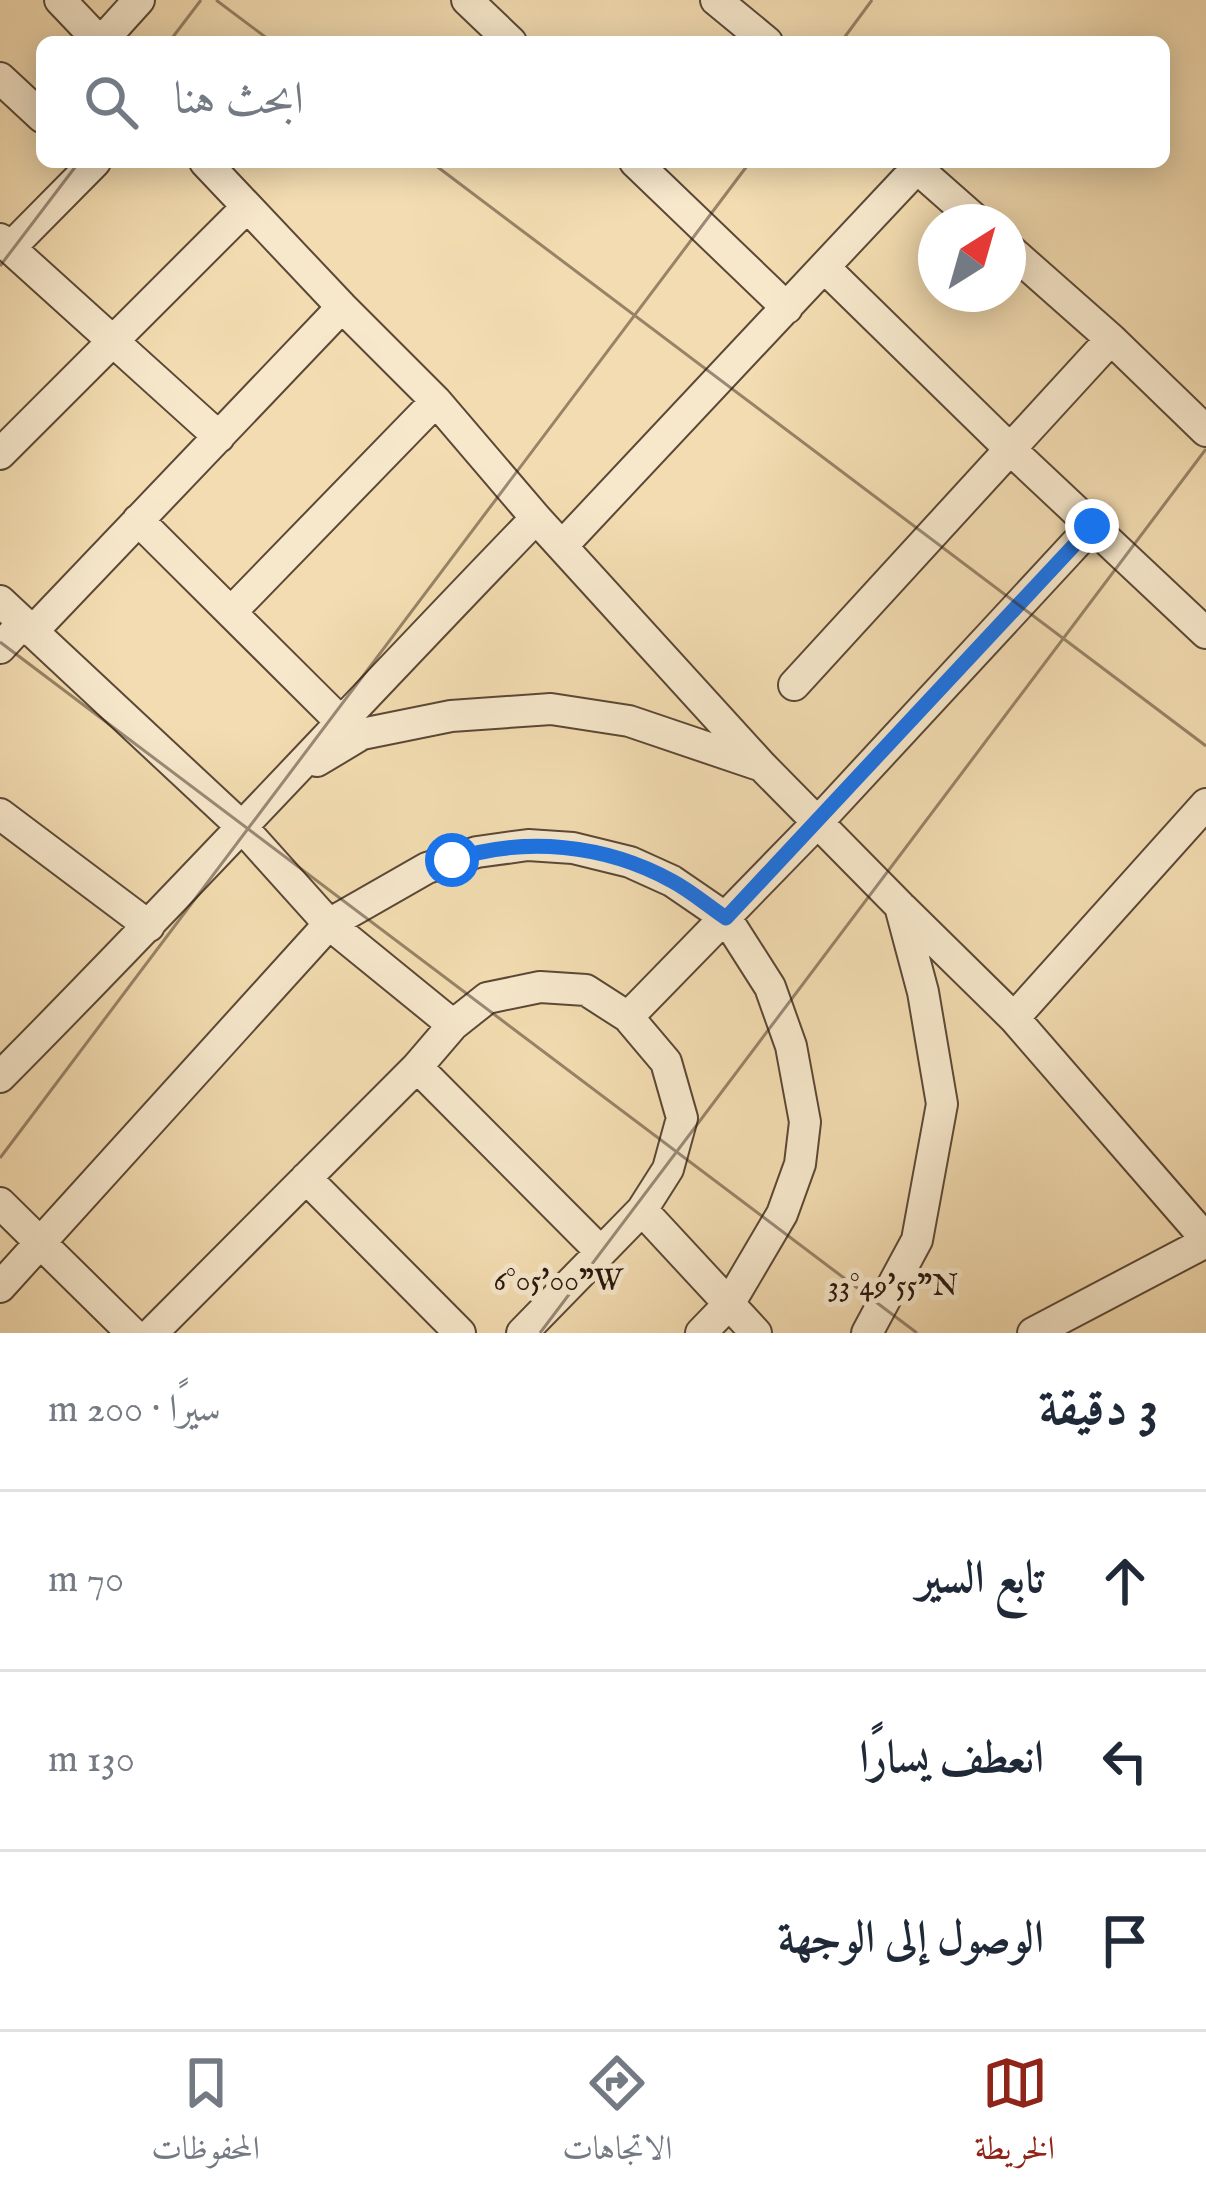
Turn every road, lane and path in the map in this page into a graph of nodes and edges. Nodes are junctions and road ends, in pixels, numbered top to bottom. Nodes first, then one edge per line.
1 (60, 0) edge
2 (467, 0) edge
3 (716, 0) edge
4 (137, 1) edge
5 (95, 36) edge
6 (106, 36) edge
7 (505, 36) edge
8 (759, 36) edge
9 (0, 77) edge
10 (36, 111) edge
11 (87, 168) edge
12 (211, 168) edge
13 (641, 168) edge
14 (910, 168) edge
15 (916, 168) edge
16 (957, 204) edge
17 (247, 207) junction
18 (5, 243) edge
19 (1026, 264) edge
20 (825, 268) junction
21 (342, 308) junction
22 (787, 308) junction
23 (1111, 339) junction
24 (114, 342) junction
25 (436, 400) junction
26 (1206, 430) edge
27 (219, 437) junction
28 (1010, 449) junction
29 (0, 454) edge
30 (536, 518) junction
31 (137, 520) junction
32 (1092, 526) junction
33 (563, 545) junction
34 (0, 601) edge
35 (232, 611) junction
36 (28, 627) junction
37 (1206, 633) edge
38 (0, 648) edge
39 (794, 685) dead end
40 (340, 721) junction
41 (761, 766) junction
42 (289, 777) junction
43 (1206, 804) edge
44 (816, 824) junction
45 (4, 825) edge
46 (241, 826) junction
47 (900, 906) junction
48 (726, 918) junction
49 (329, 925) junction
50 (149, 926) junction
51 (628, 1017) junction
52 (1014, 1018) junction
53 (453, 1025) junction
54 (7, 1056) edge
55 (417, 1066) junction
56 (306, 1178) junction
57 (0, 1203) edge
58 (642, 1210) junction
59 (1206, 1240) edge
60 (41, 1241) junction
61 (601, 1252) junction
62 (0, 1286) edge
63 (729, 1304) junction
64 (133, 1333) edge
65 (152, 1333) edge
66 (460, 1333) edge
67 (522, 1333) edge
68 (701, 1333) edge
69 (757, 1333) edge
70 (868, 1333) edge
71 (1033, 1333) edge

1 - 5 street
2 - 7 street
3 - 8 street
4 - 6 street
9 - 10 street
11 - 18 street
12 - 17 street
13 - 22 street
14 - 20 street
15 - 16 street
17 - 21 street
17 - 24 street
18 - 24 street
19 - 23 street
20 - 22 street
20 - 28 street
21 - 25 street
21 - 27 street
22 - 33 street
23 - 26 street
23 - 28 street
24 - 27 street
24 - 29 street
25 - 30 street
25 - 35 street
27 - 31 street
28 - 32 street
28 - 39 street
30 - 33 street
30 - 40 street
31 - 35 street
31 - 36 street
32 - 37 street
32 - 44 street
33 - 41 street
34 - 36 street
35 - 40 street
36 - 38 street
36 - 46 street
40 - 42 street
41 - 42 street
41 - 44 street
42 - 46 street
43 - 52 street
44 - 47 street
44 - 48 street
45 - 50 street
46 - 49 street
46 - 50 street
47 - 52 street
47 - 70 street
48 - 49 street
48 - 51 street
48 - 63 street
49 - 53 street
49 - 60 street
50 - 54 street
51 - 53 street
51 - 58 street
52 - 59 street
53 - 55 street
55 - 56 street
55 - 61 street
56 - 65 street
56 - 66 street
57 - 60 street
58 - 61 street
58 - 63 street
59 - 71 street
60 - 62 street
60 - 64 street
61 - 67 street
63 - 68 street
63 - 69 street

